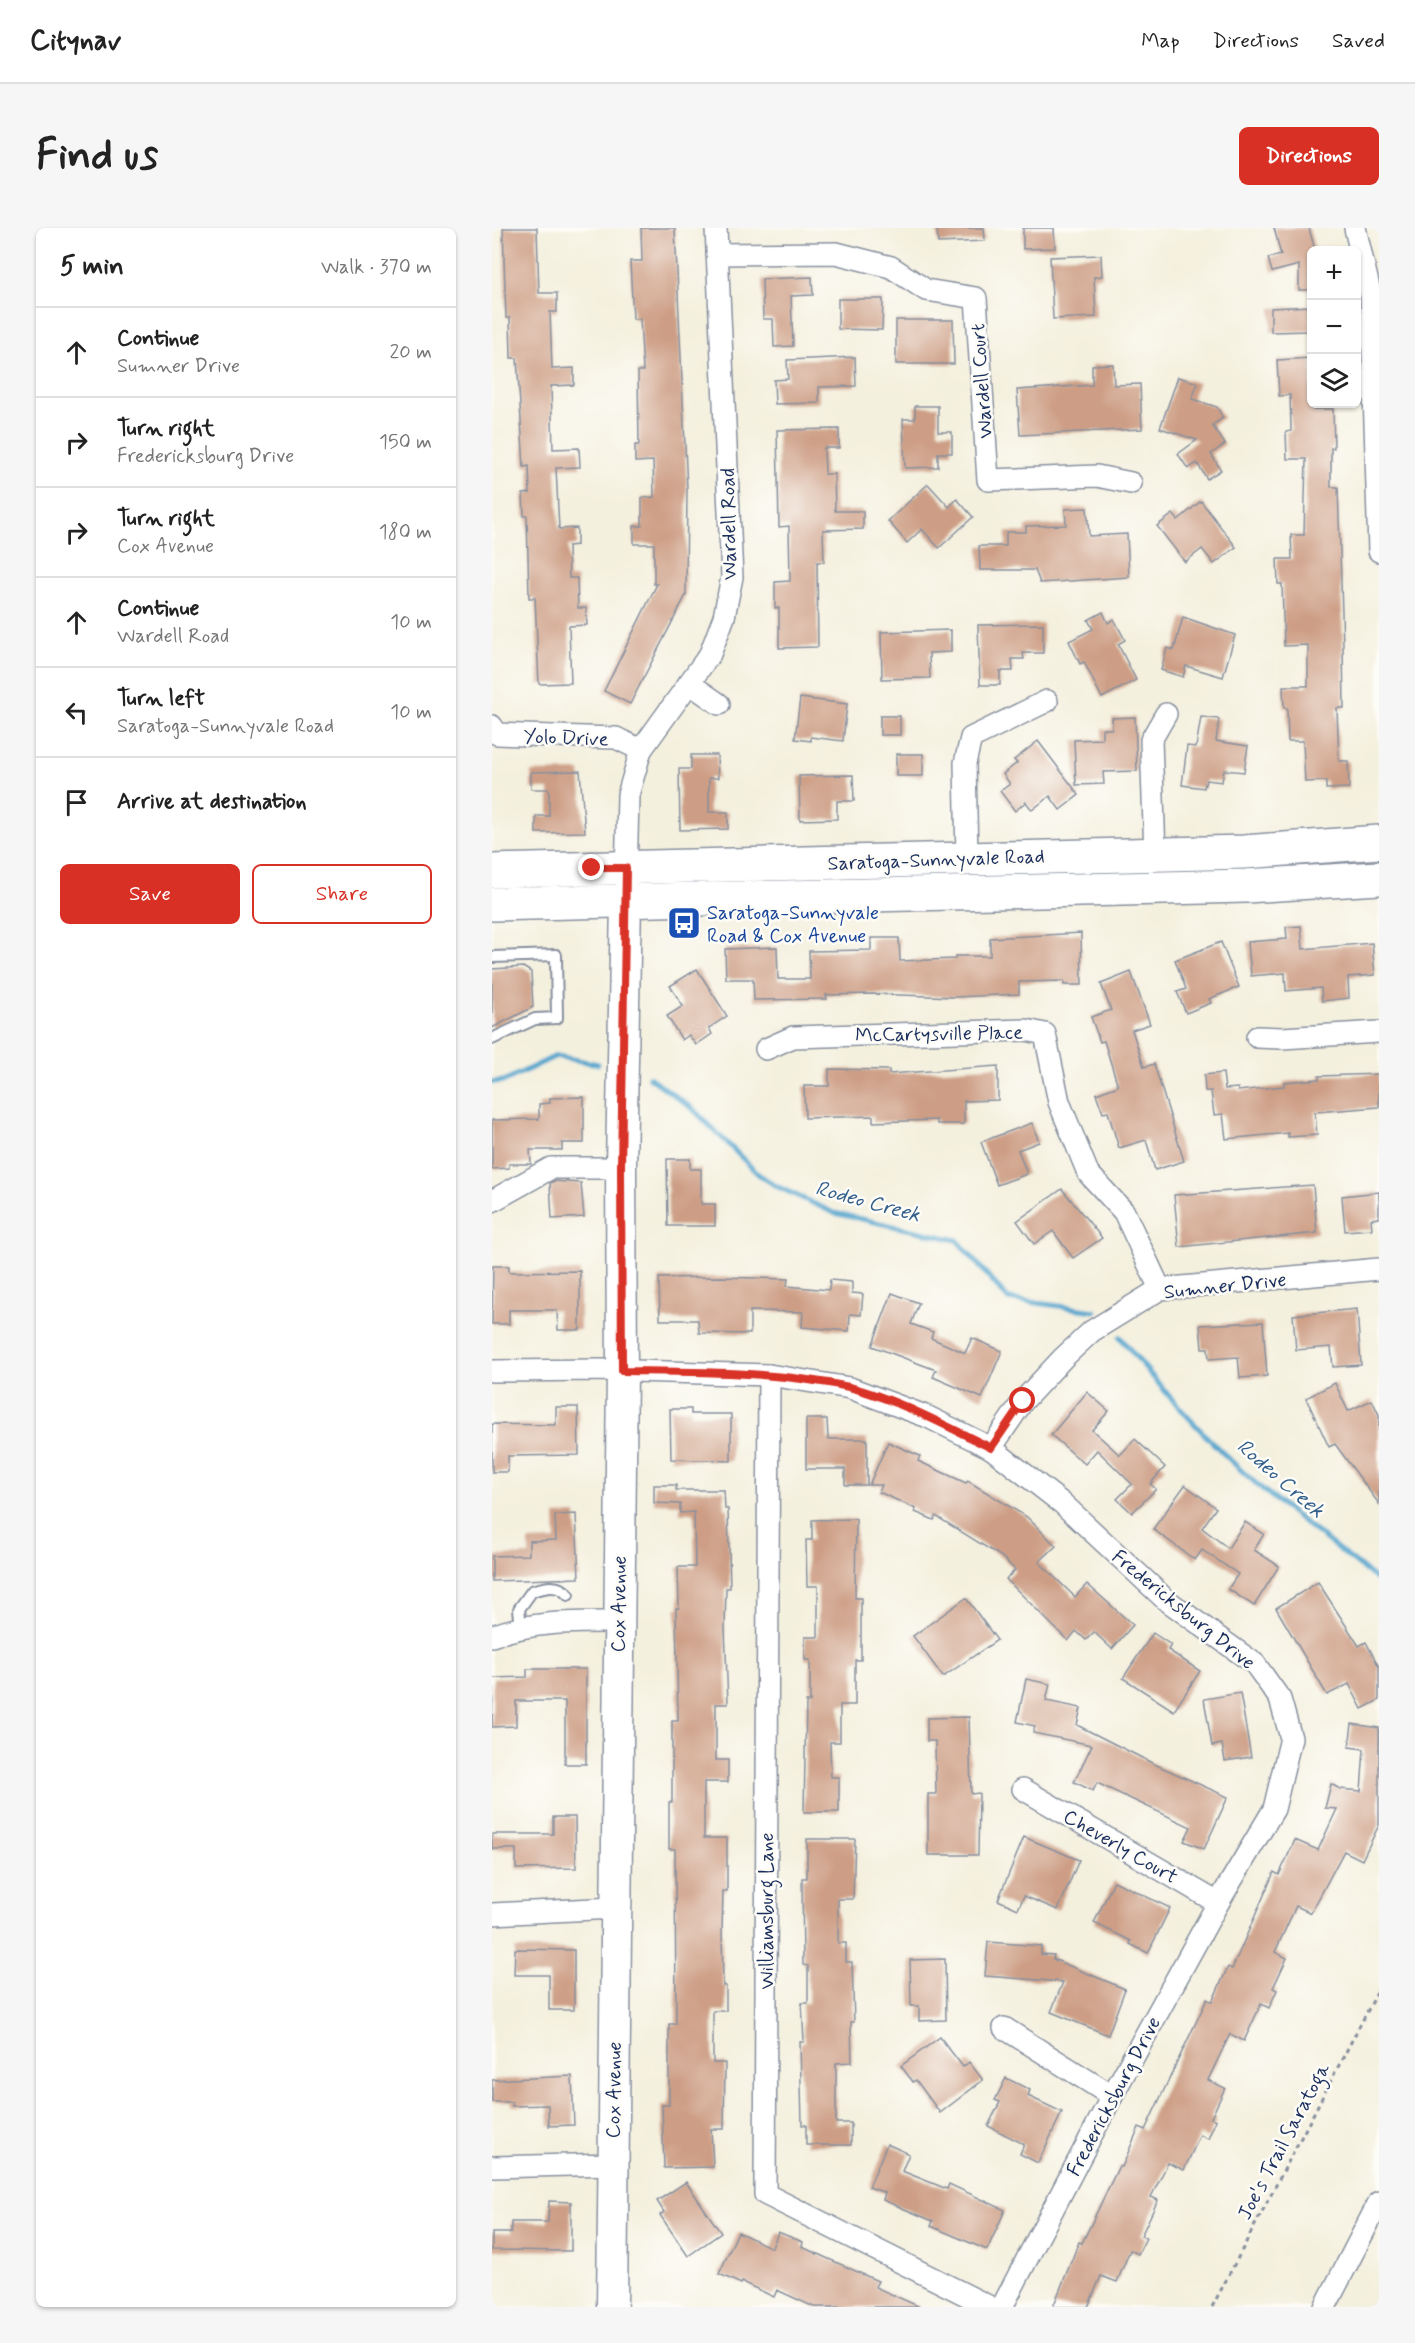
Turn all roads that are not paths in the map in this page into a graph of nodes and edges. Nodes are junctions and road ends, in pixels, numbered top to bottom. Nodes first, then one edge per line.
1 (716, 228) edge
2 (1355, 228) edge
3 (717, 254) junction
4 (1131, 483) dead end
5 (1379, 552) edge
6 (689, 683) junction
7 (1047, 701) dead end
8 (719, 704) dead end
9 (1166, 714) dead end
10 (492, 726) edge
11 (641, 750) junction
12 (1379, 842) edge
13 (1155, 854) junction
14 (967, 858) junction
15 (626, 868) junction
16 (492, 871) edge
17 (1379, 878) edge
18 (626, 901) junction
19 (492, 904) edge
20 (492, 957) edge
21 (1379, 1032) edge
22 (1257, 1037) dead end
23 (492, 1039) edge
24 (766, 1049) dead end
25 (621, 1168) junction
26 (492, 1201) edge
27 (1379, 1269) edge
28 (1160, 1289) junction
29 (492, 1371) edge
30 (622, 1371) junction
31 (769, 1375) junction
32 (991, 1448) junction
33 (568, 1595) dead end
34 (618, 1622) junction
35 (520, 1627) junction
36 (492, 1636) edge
37 (1023, 1789) dead end
38 (1218, 1902) junction
39 (615, 1908) junction
40 (492, 1914) edge
41 (1004, 2028) dead end
42 (1112, 2096) junction
43 (613, 2164) junction
44 (492, 2167) edge
45 (1379, 2202) edge
46 (612, 2307) edge
47 (990, 2307) edge
48 (1002, 2307) edge
49 (1325, 2307) edge

1 - 3 street, Wardell Road
2 - 5 street
3 - 4 street, Wardell Court
3 - 6 street, Wardell Road
6 - 8 street
6 - 11 street, Wardell Road
7 - 14 street
9 - 13 street
10 - 11 street, Yolo Drive
11 - 15 street, Wardell Road
12 - 13 main road, Saratoga-Sunnyvale Road
13 - 14 main road, Saratoga-Sunnyvale Road
14 - 15 main road, Saratoga-Sunnyvale Road
15 - 16 main road, Saratoga-Sunnyvale Road
15 - 18 street, Wardell Road
17 - 18 main road, Saratoga-Sunnyvale Road
18 - 19 main road, Saratoga-Sunnyvale Road
18 - 25 main road, Cox Avenue
20 - 23 lane
21 - 22 street
24 - 28 street, McCartysville Place
25 - 26 street
25 - 30 main road, Cox Avenue
27 - 28 street, Sumner Drive
28 - 32 street, Sumner Drive
29 - 30 street, Fredericksburg Drive
30 - 31 street, Fredericksburg Drive
30 - 34 main road, Cox Avenue
31 - 32 street, Fredericksburg Drive
31 - 47 street, Williamsburg Lane
32 - 38 street, Fredericksburg Drive
33 - 35 lane
34 - 35 street
34 - 39 main road, Cox Avenue
35 - 36 street
37 - 38 street, Cheverly Court
38 - 42 street, Fredericksburg Drive
39 - 40 street
39 - 43 main road, Cox Avenue
41 - 42 street
42 - 48 street, Fredericksburg Drive
43 - 44 street
43 - 46 main road, Cox Avenue
45 - 49 street

